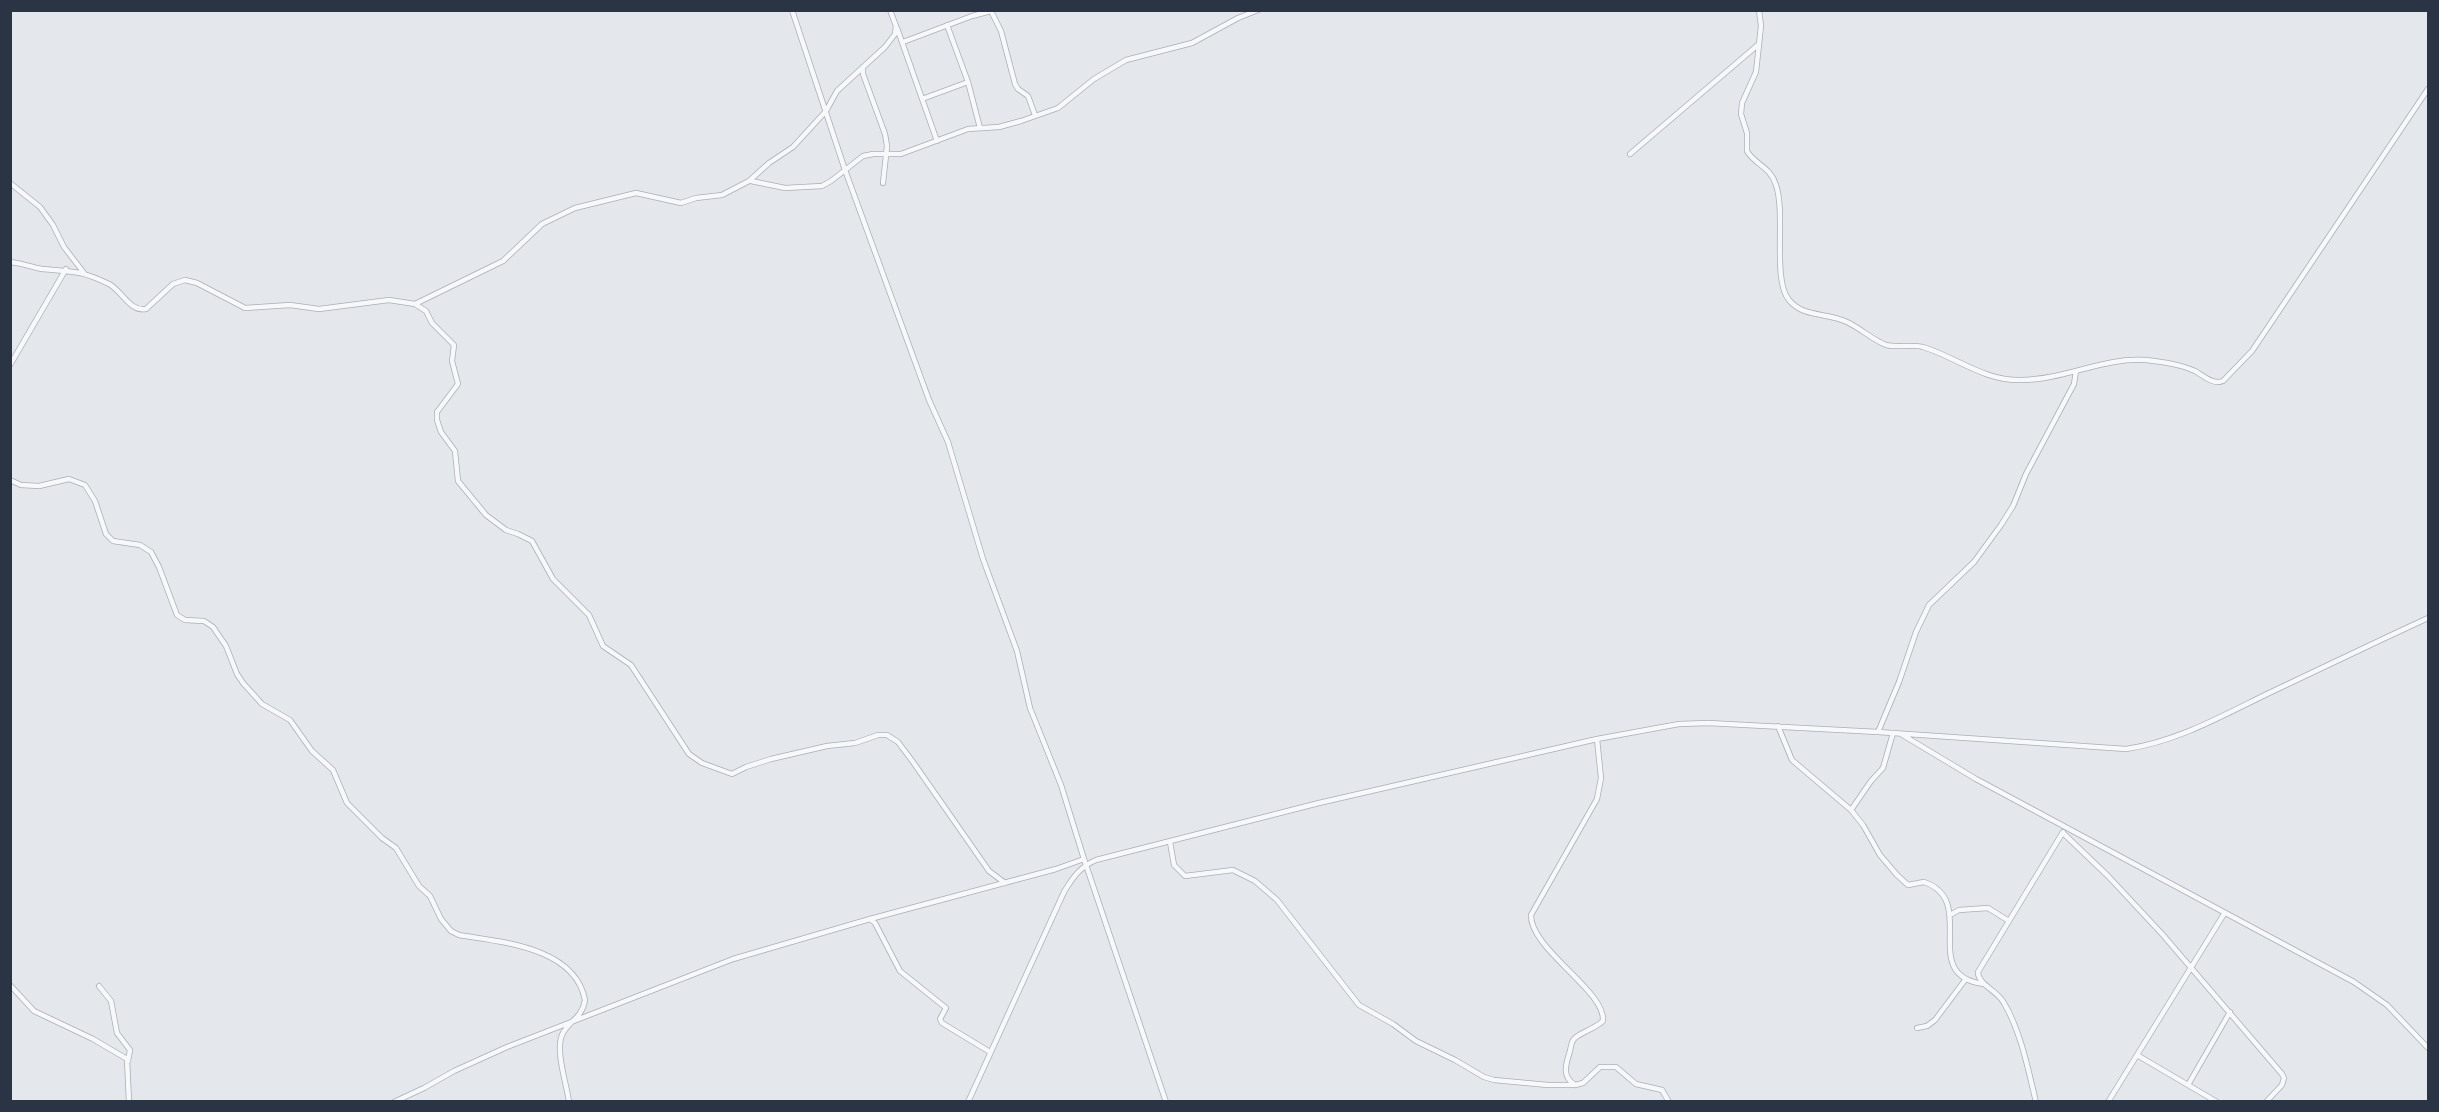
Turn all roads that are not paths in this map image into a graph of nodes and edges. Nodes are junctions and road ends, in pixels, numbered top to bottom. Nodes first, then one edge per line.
1 (792, 10) edge
2 (890, 10) edge
3 (1258, 10) edge
4 (1759, 10) edge
5 (971, 13) edge
6 (947, 25) junction
7 (896, 27) junction
8 (903, 42) junction
9 (1759, 44) junction
10 (863, 67) junction
11 (968, 82) junction
12 (2428, 89) edge
13 (922, 99) junction
14 (826, 111) junction
15 (1035, 115) junction
16 (980, 128) junction
17 (937, 141) junction
18 (886, 154) junction
19 (1630, 154) dead end
20 (845, 170) junction
21 (749, 181) junction
22 (10, 183) edge
23 (883, 183) dead end
24 (10, 262) edge
25 (66, 269) junction
26 (84, 273) junction
27 (415, 304) junction
28 (10, 365) edge
29 (2076, 371) junction
30 (10, 480) edge
31 (2428, 618) edge
32 (1778, 726) junction
33 (1878, 732) junction
34 (1893, 733) junction
35 (1901, 734) junction
36 (1597, 739) junction
37 (1851, 810) junction
38 (2063, 826) junction
39 (2063, 833) junction
40 (1170, 842) junction
41 (1085, 862) junction
42 (1005, 883) junction
43 (1947, 902) junction
44 (1959, 910) junction
45 (2224, 914) junction
46 (1950, 915) junction
47 (870, 919) junction
48 (2009, 921) junction
49 (2190, 968) junction
50 (1965, 980) junction
51 (1984, 984) junction
52 (10, 985) edge
53 (99, 986) dead end
54 (2230, 1012) junction
55 (576, 1020) junction
56 (1917, 1028) dead end
57 (2428, 1048) edge
58 (990, 1052) junction
59 (2137, 1055) junction
60 (128, 1061) junction
61 (1575, 1085) junction
62 (2188, 1085) junction
63 (129, 1101) edge
64 (394, 1101) edge
65 (569, 1101) edge
66 (968, 1101) edge
67 (1166, 1101) edge
68 (1669, 1101) edge
69 (2036, 1101) edge
70 (2108, 1101) edge
71 (2217, 1101) edge
72 (2266, 1101) edge

1 - 14 street
2 - 7 street
3 - 15 street
4 - 9 street
5 - 6 street
5 - 15 street
6 - 8 street
6 - 11 street
7 - 8 street
7 - 10 street
8 - 13 street
9 - 19 street
9 - 29 street
10 - 14 street
10 - 18 street
11 - 13 street
11 - 16 street
12 - 29 street
13 - 17 street
14 - 20 street
14 - 21 street
15 - 16 street
16 - 17 street
17 - 18 street
18 - 20 street
18 - 23 street
20 - 21 street
20 - 41 street
21 - 27 street
22 - 26 street
24 - 25 street
25 - 26 street
25 - 28 street
26 - 27 street
27 - 42 street
29 - 33 street
30 - 55 street
31 - 35 street
32 - 33 street
32 - 36 street
32 - 37 street
33 - 34 street
34 - 35 street
34 - 37 street
35 - 38 street
36 - 40 street
36 - 61 street
37 - 43 street
38 - 39 street
38 - 45 street
39 - 48 street
39 - 49 street
40 - 41 street
40 - 61 street
41 - 42 street
41 - 58 street
41 - 67 street
42 - 47 street
43 - 44 street
43 - 46 street
44 - 46 street
44 - 48 street
45 - 49 street
45 - 57 street
46 - 50 street
47 - 55 street
47 - 58 street
48 - 51 street
49 - 54 street
49 - 59 street
50 - 51 street
50 - 56 street
51 - 69 street
52 - 60 street
53 - 60 street
54 - 62 street
54 - 72 street
55 - 64 street
55 - 65 street
58 - 66 street
59 - 62 street
59 - 70 street
60 - 63 street
61 - 68 street
62 - 71 street

